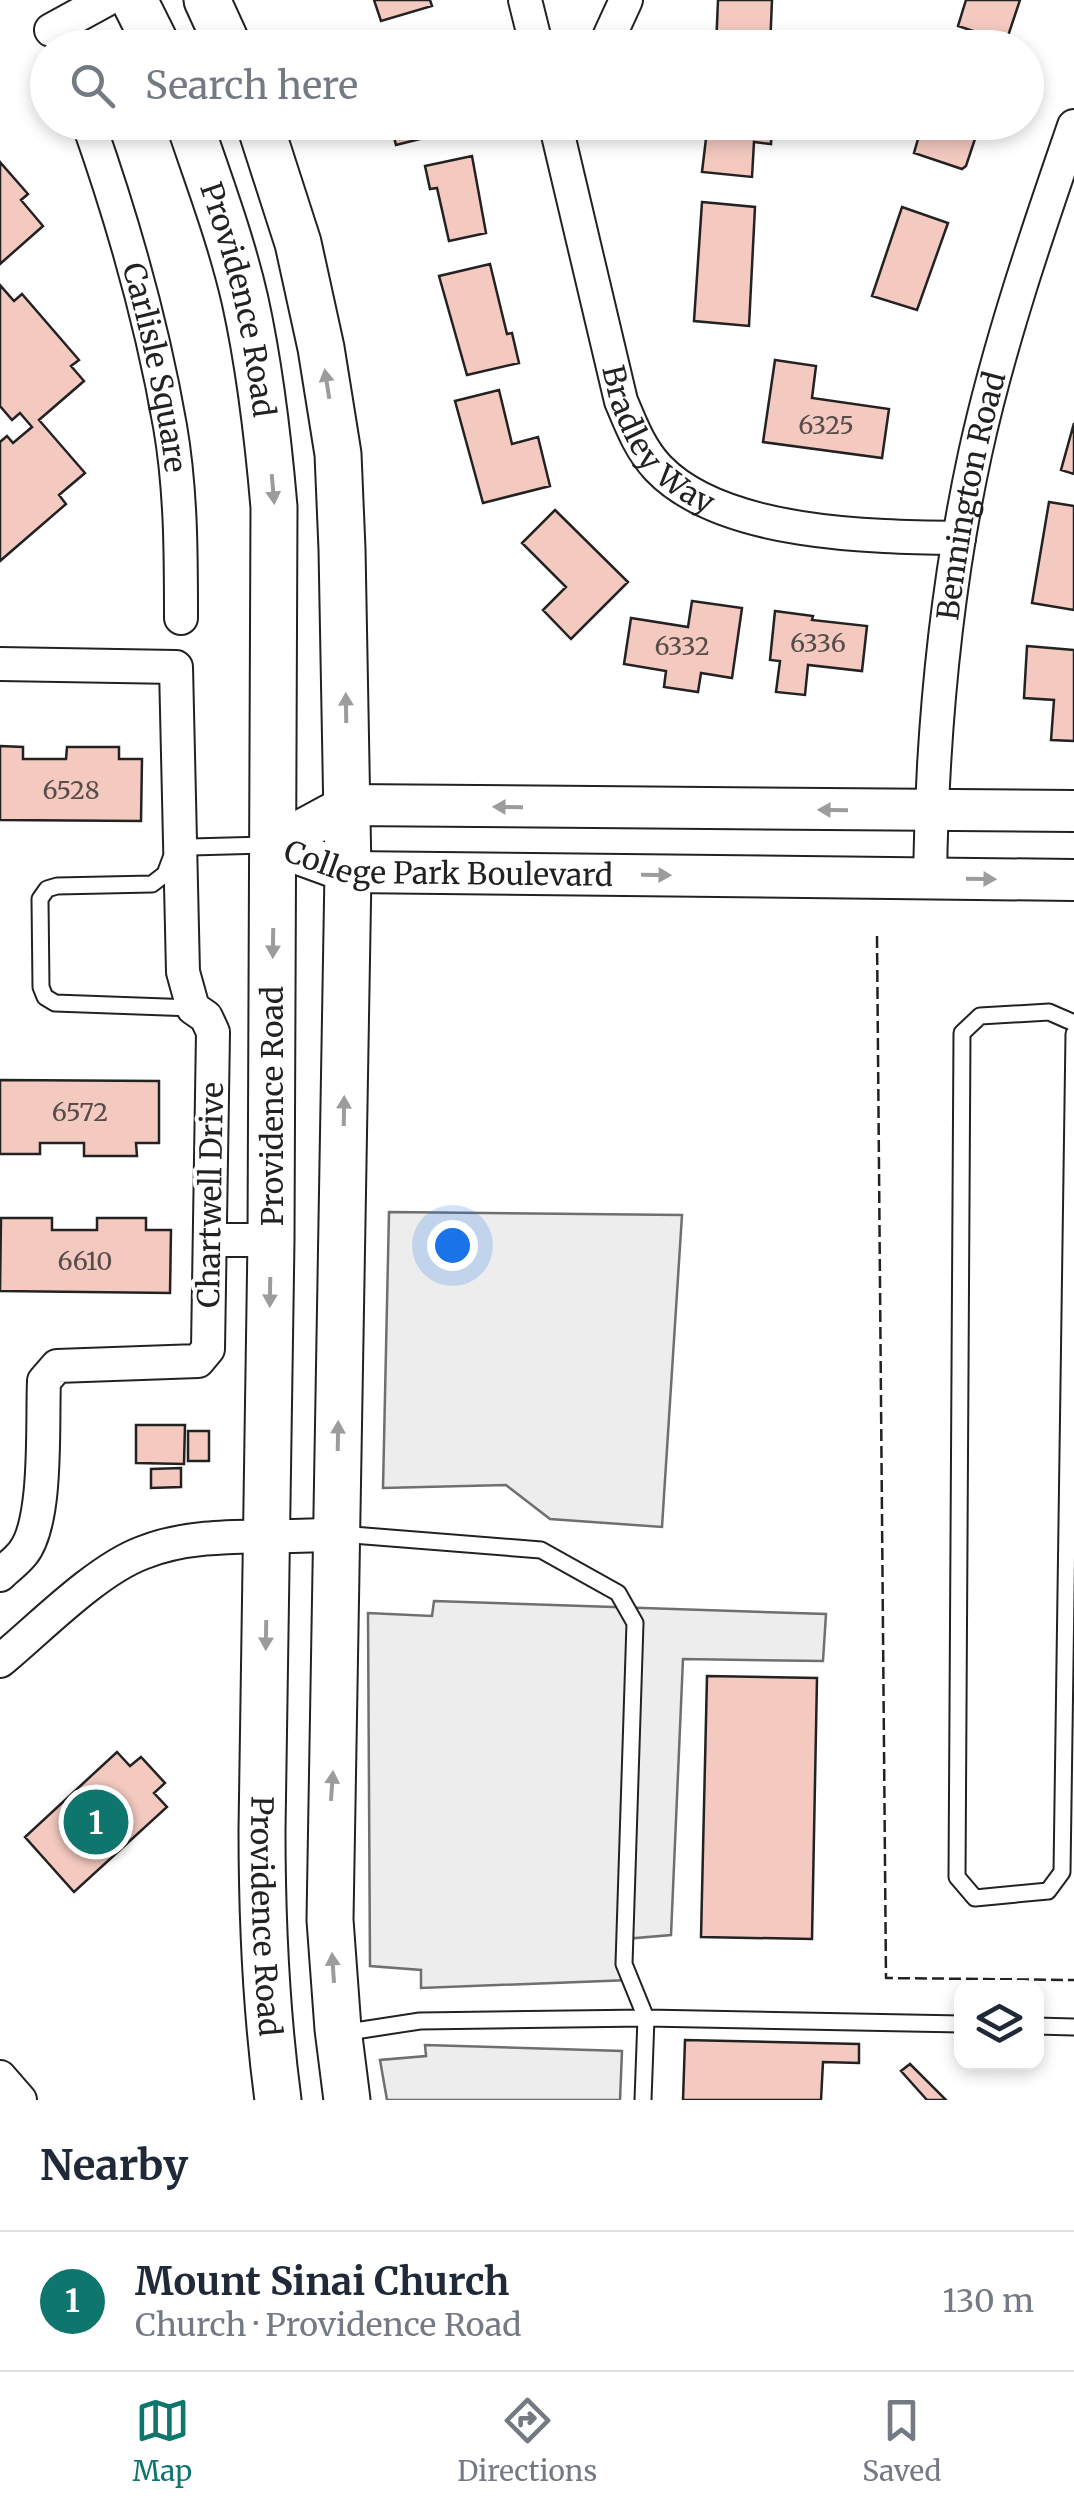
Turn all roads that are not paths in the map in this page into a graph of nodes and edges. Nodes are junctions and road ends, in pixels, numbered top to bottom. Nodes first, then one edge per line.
1 (106, 0) edge
2 (134, 0) edge
3 (207, 0) edge
4 (525, 0) edge
5 (626, 0) edge
6 (49, 26) edge
7 (149, 30) edge
8 (221, 30) edge
9 (532, 30) edge
10 (614, 30) edge
11 (1073, 133) edge
12 (94, 140) edge
13 (194, 140) edge
14 (266, 140) edge
15 (559, 140) edge
16 (958, 538) junction
17 (182, 618) dead end
18 (0, 664) edge
19 (348, 805) junction
20 (931, 811) junction
21 (1074, 811) edge
22 (274, 845) junction
23 (180, 850) junction
24 (348, 872) junction
25 (930, 878) junction
26 (1074, 880) edge
27 (193, 1008) junction
28 (1074, 1023) edge
29 (1074, 1034) edge
30 (210, 1240) junction
31 (271, 1240) junction
32 (336, 1534) junction
33 (268, 1538) junction
34 (0, 1575) edge
35 (0, 1662) edge
36 (646, 2018) junction
37 (954, 2024) edge
38 (1044, 2026) edge
39 (1074, 2027) edge
40 (338, 2034) junction
41 (0, 2077) edge
42 (20, 2100) edge
43 (278, 2100) edge
44 (347, 2100) edge
45 (644, 2100) edge

1 - 6 street
2 - 7 main road
3 - 8 main road
4 - 9 street
5 - 10 street
11 - 16 street, Bennington Road
12 - 17 street, Carlisle Square
13 -> 22 main road, Providence Road
19 -> 14 main road, Providence Road
15 - 16 street, Bradley Way
16 - 20 street, Bennington Road
18 - 23 street, Chartwell Drive
20 -> 19 street, College Park Boulevard
19 - 22 street, College Park Boulevard
19 - 24 main road, Providence Road
20 - 21 street, College Park Boulevard
20 - 25 street, Bennington Road
22 - 23 lane
22 - 24 street, College Park Boulevard
22 -> 31 main road, Providence Road
23 - 27 street, Chartwell Drive
23 - 27 lane
24 -> 25 street, College Park Boulevard
32 -> 24 main road, Providence Road
25 -> 26 street, College Park Boulevard
27 - 30 street, Chartwell Drive
28 - 29 lane
30 - 31 street
30 - 34 street, Chartwell Drive
31 -> 33 main road, Providence Road
32 - 33 street
32 - 36 lane
40 -> 32 main road, Providence Road
33 - 35 street
33 -> 43 main road, Providence Road
36 - 37 lane
36 - 40 lane
36 - 45 lane
38 - 39 lane
40 - 44 main road, Providence Road
41 - 42 street

